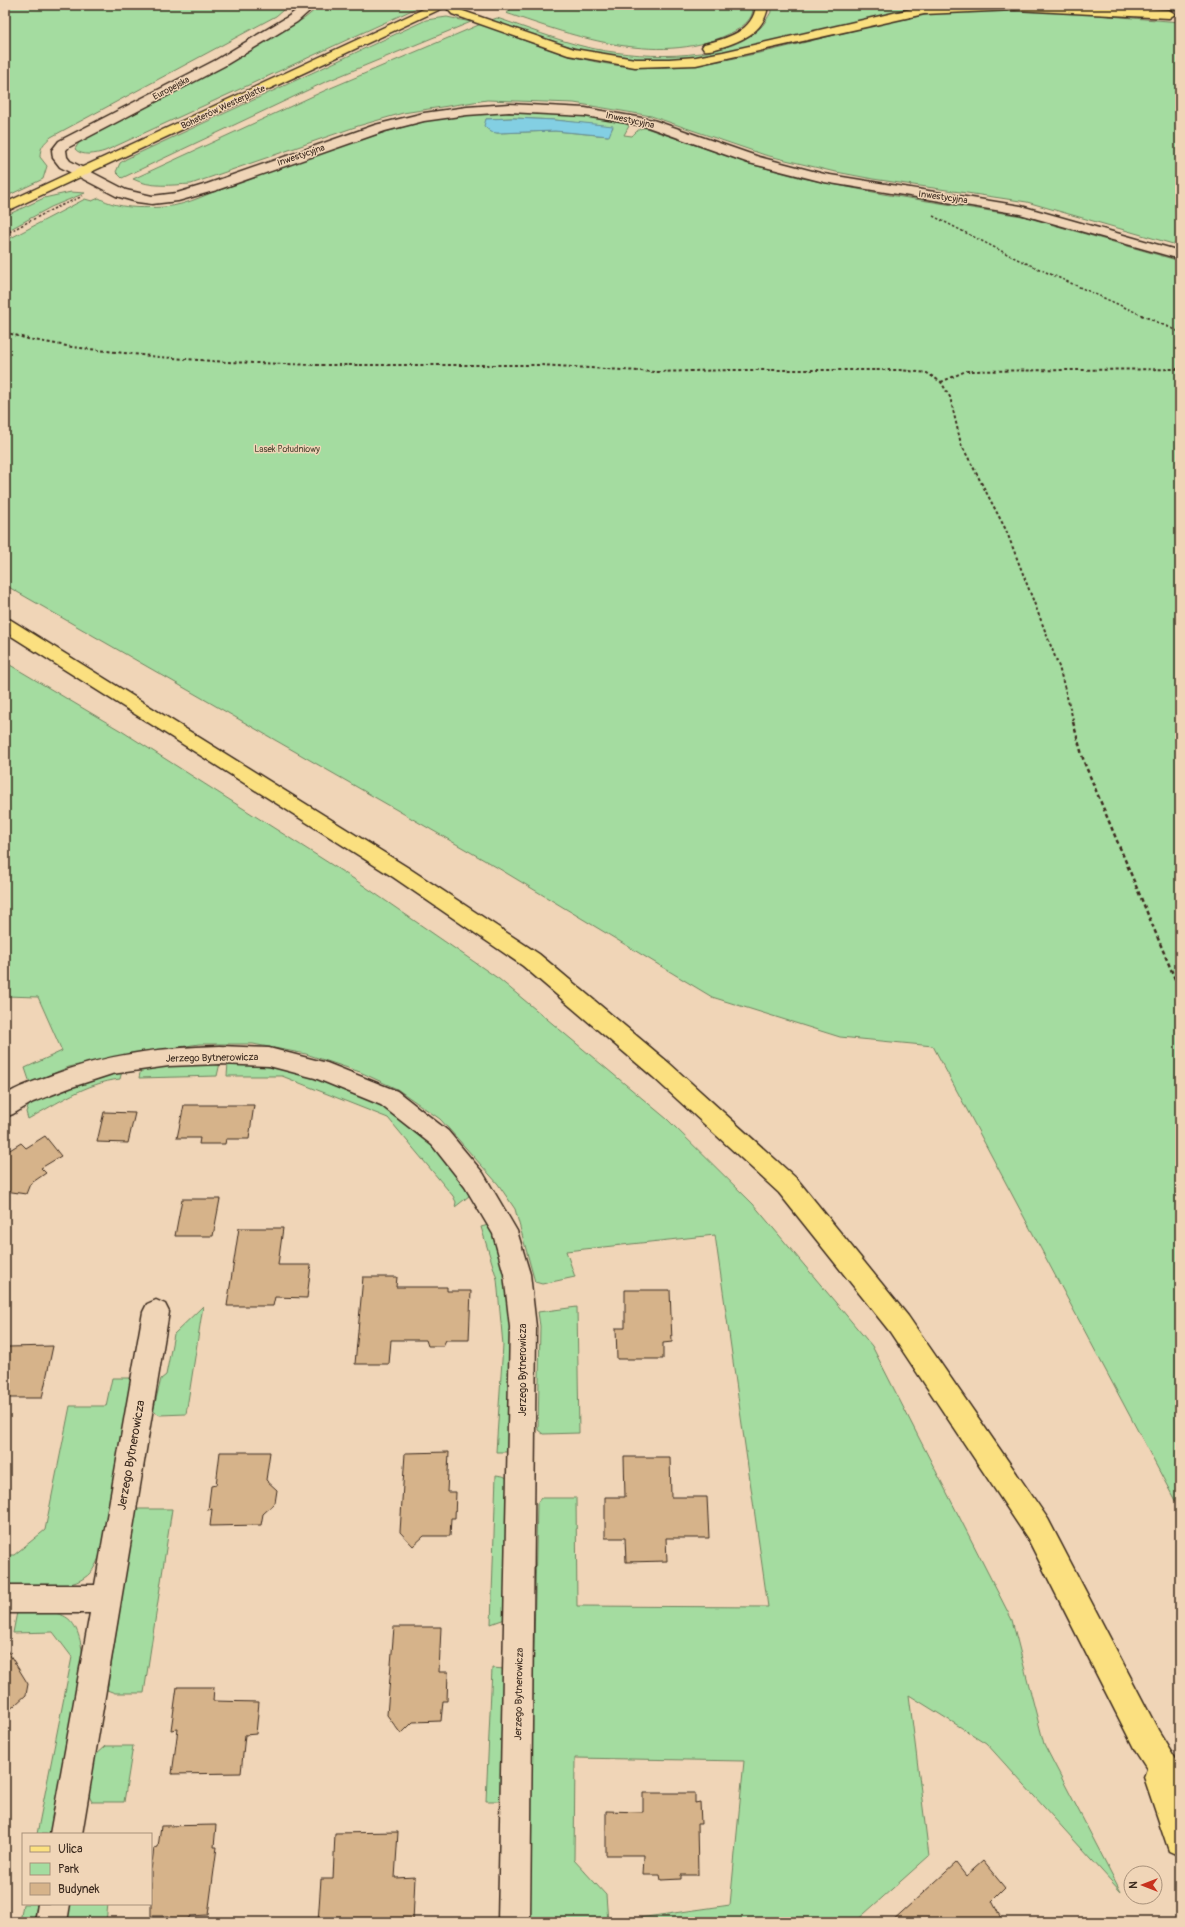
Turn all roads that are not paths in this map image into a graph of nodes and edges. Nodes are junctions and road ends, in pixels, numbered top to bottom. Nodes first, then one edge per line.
1 (310, 5) edge
2 (441, 5) edge
3 (450, 5) edge
4 (762, 5) edge
5 (1071, 5) edge
6 (1174, 15) edge
7 (540, 28) dead end
8 (82, 173) junction
9 (5, 208) edge
10 (1180, 255) edge
11 (5, 624) edge
12 (5, 1107) edge
13 (156, 1312) dead end
14 (5, 1599) edge
15 (107, 1599) junction
16 (1147, 1741) junction
17 (1180, 1795) edge
18 (66, 1833) edge
19 (1180, 1840) edge
20 (54, 1905) edge
21 (50, 1922) edge
22 (514, 1922) edge

1 - 8 street, Europejska
2 - 8 main road, Bohaterów Westerplatte
3 - 6 main road
4 - 7 main road
5 - 6 main road
8 - 9 main road, Bohaterów Westerplatte
8 - 10 street, Inwestycyjna
11 - 16 main road
12 - 22 street, Jerzego Bytnerowicza
13 - 15 street, Jerzego Bytnerowicza
14 - 15 street
15 - 18 street, Jerzego Bytnerowicza
16 - 17 main road
16 - 19 main road
20 - 21 street

